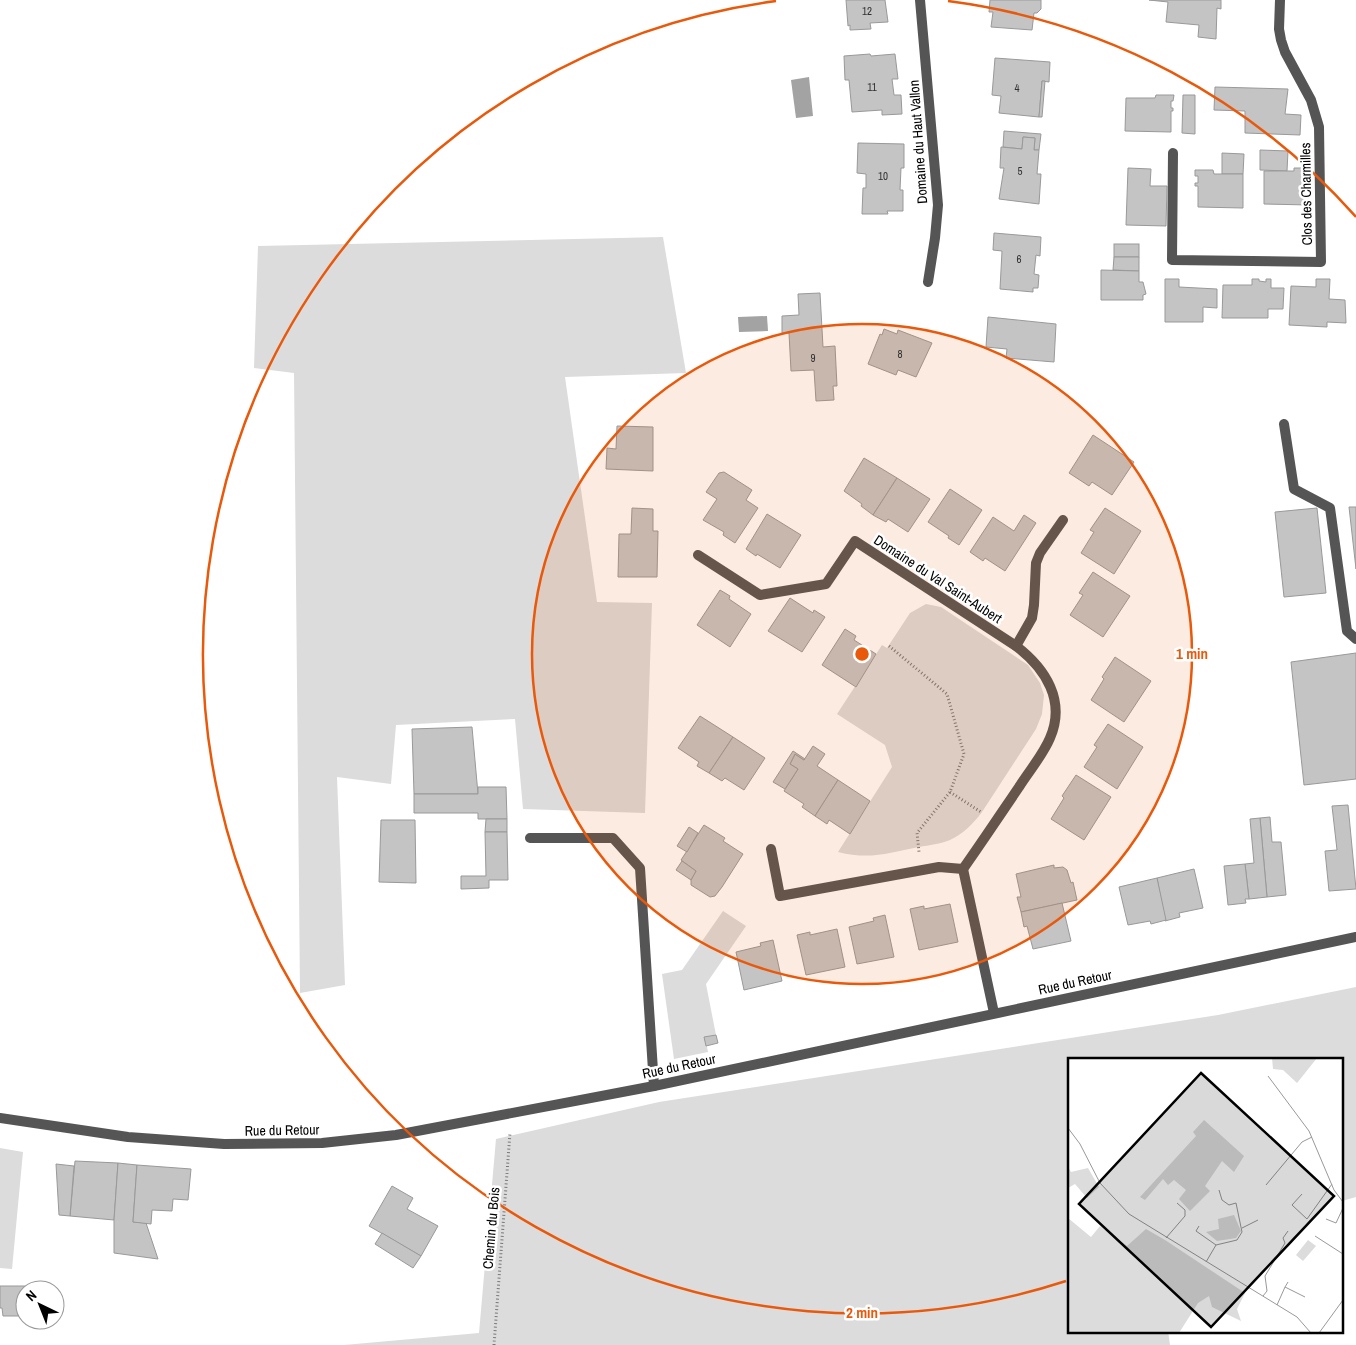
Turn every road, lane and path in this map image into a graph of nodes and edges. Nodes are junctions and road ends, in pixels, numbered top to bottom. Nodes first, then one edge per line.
1 (920, 0) edge
2 (1280, 0) edge
3 (1173, 153) dead end
4 (928, 282) dead end
5 (1284, 424) dead end
6 (1062, 520) dead end
7 (698, 555) dead end
8 (1356, 638) edge
9 (889, 646) dead end
10 (1016, 646) junction
11 (950, 792) junction
12 (996, 821) junction
13 (530, 838) dead end
14 (771, 850) dead end
15 (963, 869) junction
16 (924, 870) junction
17 (1356, 937) edge
18 (994, 1013) junction
19 (654, 1086) junction
20 (511, 1113) junction
21 (0, 1118) edge
22 (494, 1345) edge

1 - 4 street, Domaine du Haut Vallon
2 - 3 street, Clos des Charmilles
5 - 8 street
6 - 10 street
7 - 10 street, Domaine du Val Saint-Aubert
9 - 11 path
10 - 12 street, Domaine du Val Saint-Aubert
11 - 12 path
11 - 16 path
12 - 15 street, Domaine du Val Saint-Aubert
13 - 19 street
14 - 16 street
15 - 16 street
15 - 18 street
17 - 18 street, Rue du Retour
18 - 19 street, Rue du Retour
19 - 20 street, Rue du Retour
20 - 21 street, Rue du Retour
20 - 22 path, Chemin du Bois

